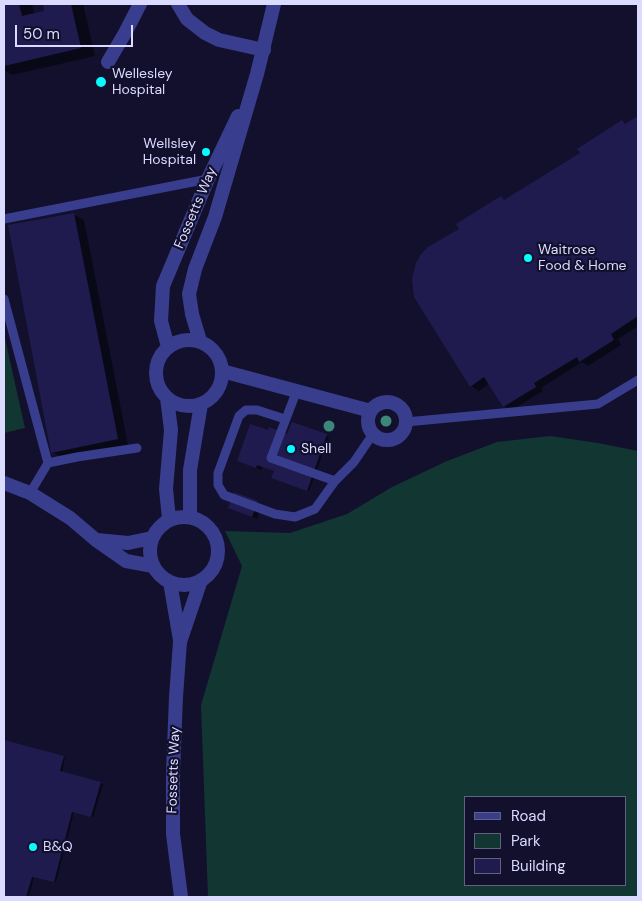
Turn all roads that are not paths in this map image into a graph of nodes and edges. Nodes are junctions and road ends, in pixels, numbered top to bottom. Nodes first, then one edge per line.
1 (140, 4) edge
2 (178, 4) edge
3 (274, 4) edge
4 (264, 50) junction
5 (108, 62) dead end
6 (257, 74) junction
7 (208, 179) junction
8 (4, 218) edge
9 (4, 299) edge
10 (200, 341) junction
11 (168, 348) junction
12 (222, 371) junction
13 (638, 380) edge
14 (297, 390) junction
15 (167, 398) junction
16 (201, 404) junction
17 (370, 411) junction
18 (285, 419) junction
19 (406, 422) junction
20 (373, 434) junction
21 (137, 448) dead end
22 (48, 463) junction
23 (335, 481) junction
24 (4, 483) edge
25 (30, 493) junction
26 (190, 517) junction
27 (169, 519) junction
28 (152, 538) junction
29 (96, 540) junction
30 (153, 566) junction
31 (201, 580) junction
32 (170, 582) junction
33 (180, 642) junction
34 (181, 897) edge

1 - 5 street
2 - 4 street
3 - 4 street, Fossetts Way
4 - 6 street, Fossetts Way
6 - 7 street, Fossetts Way
6 - 10 street, Fossetts Way
7 - 8 lane
7 - 11 street, Fossetts Way
9 - 22 lane
10 - 11 street
10 - 12 street
11 - 15 street
12 - 14 street
12 - 16 street
13 - 19 lane
14 - 17 street
14 - 18 lane
15 - 16 street
15 - 27 street
16 - 26 street
17 - 19 street
17 - 20 street
18 - 23 lane
18 - 23 lane
19 - 20 street
20 - 23 lane
21 - 22 lane
22 - 25 lane
24 - 25 street
25 - 29 street
26 - 27 street
26 - 31 street, Fossetts Way
27 - 28 street
28 - 29 street
28 - 30 street
29 - 30 street
30 - 32 street
31 - 32 street
31 - 33 street, Fossetts Way
32 - 33 street, Fossetts Way
33 - 34 street, Fossetts Way

